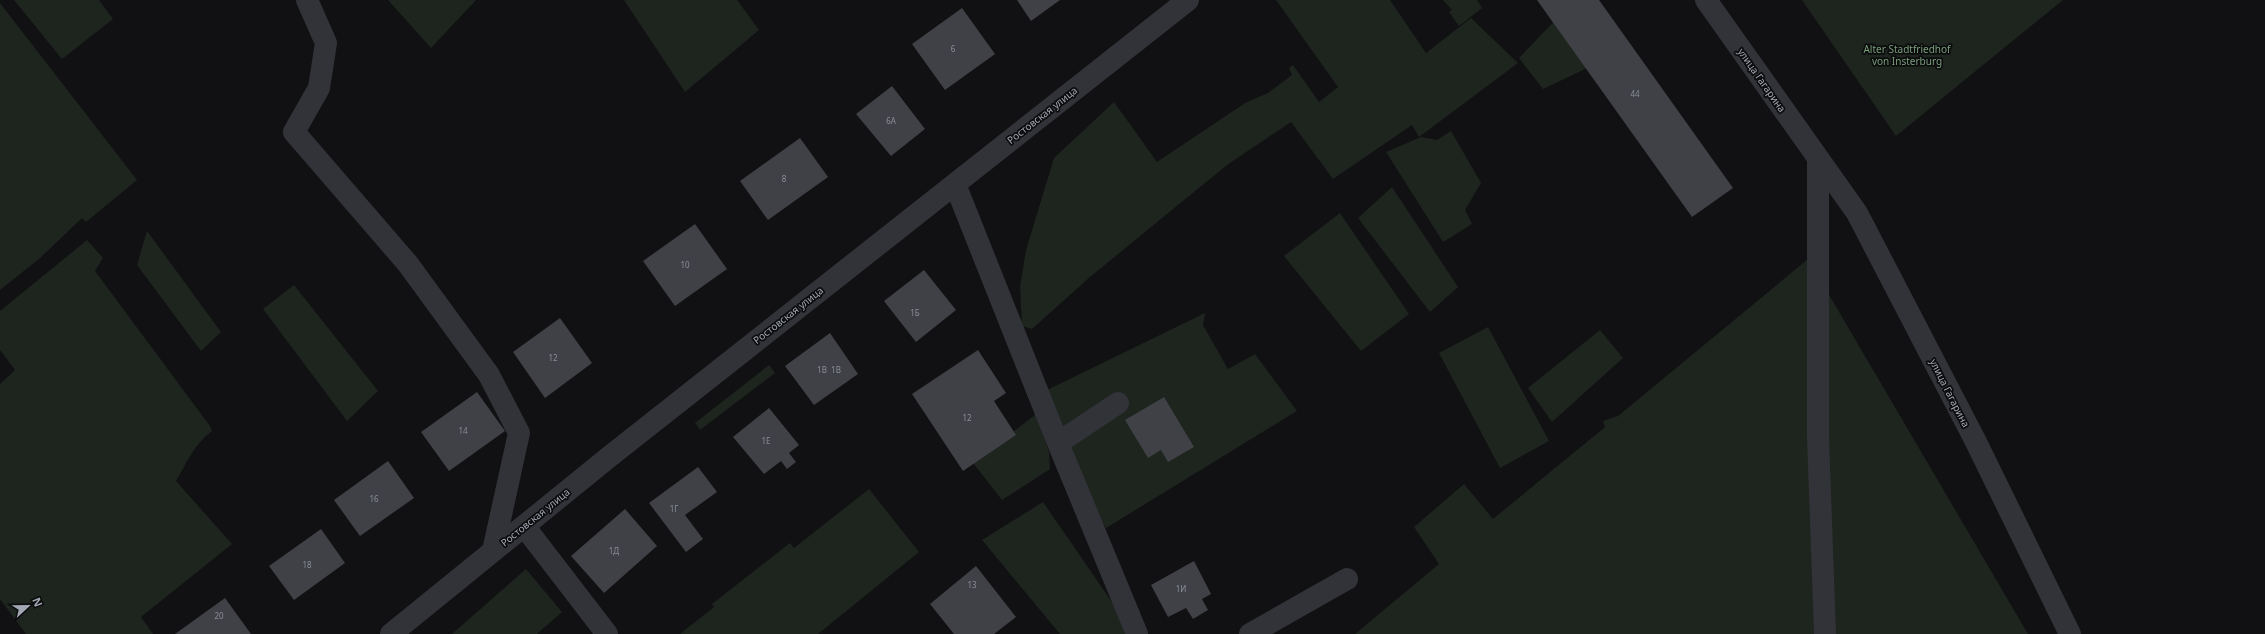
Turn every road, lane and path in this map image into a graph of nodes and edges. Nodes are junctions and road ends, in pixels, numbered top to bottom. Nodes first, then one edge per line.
1 (307, 0) edge
2 (1188, 0) edge
3 (1706, 0) edge
4 (1818, 159) junction
5 (955, 184) junction
6 (1118, 403) dead end
7 (1058, 443) junction
8 (524, 526) junction
9 (493, 551) junction
10 (1347, 579) dead end
11 (391, 634) edge
12 (607, 634) edge
13 (1137, 634) edge
14 (1250, 634) edge
15 (1825, 634) edge
16 (2070, 634) edge

1 - 9 street
2 - 5 street, Ростовская улица
3 - 4 street, улица Гагарина
4 - 15 street
4 - 16 street, улица Гагарина
5 - 7 street
5 - 8 street, Ростовская улица
6 - 7 street
7 - 13 street
8 - 9 street, Ростовская улица
8 - 12 street
9 - 11 street, Ростовская улица
10 - 14 street

